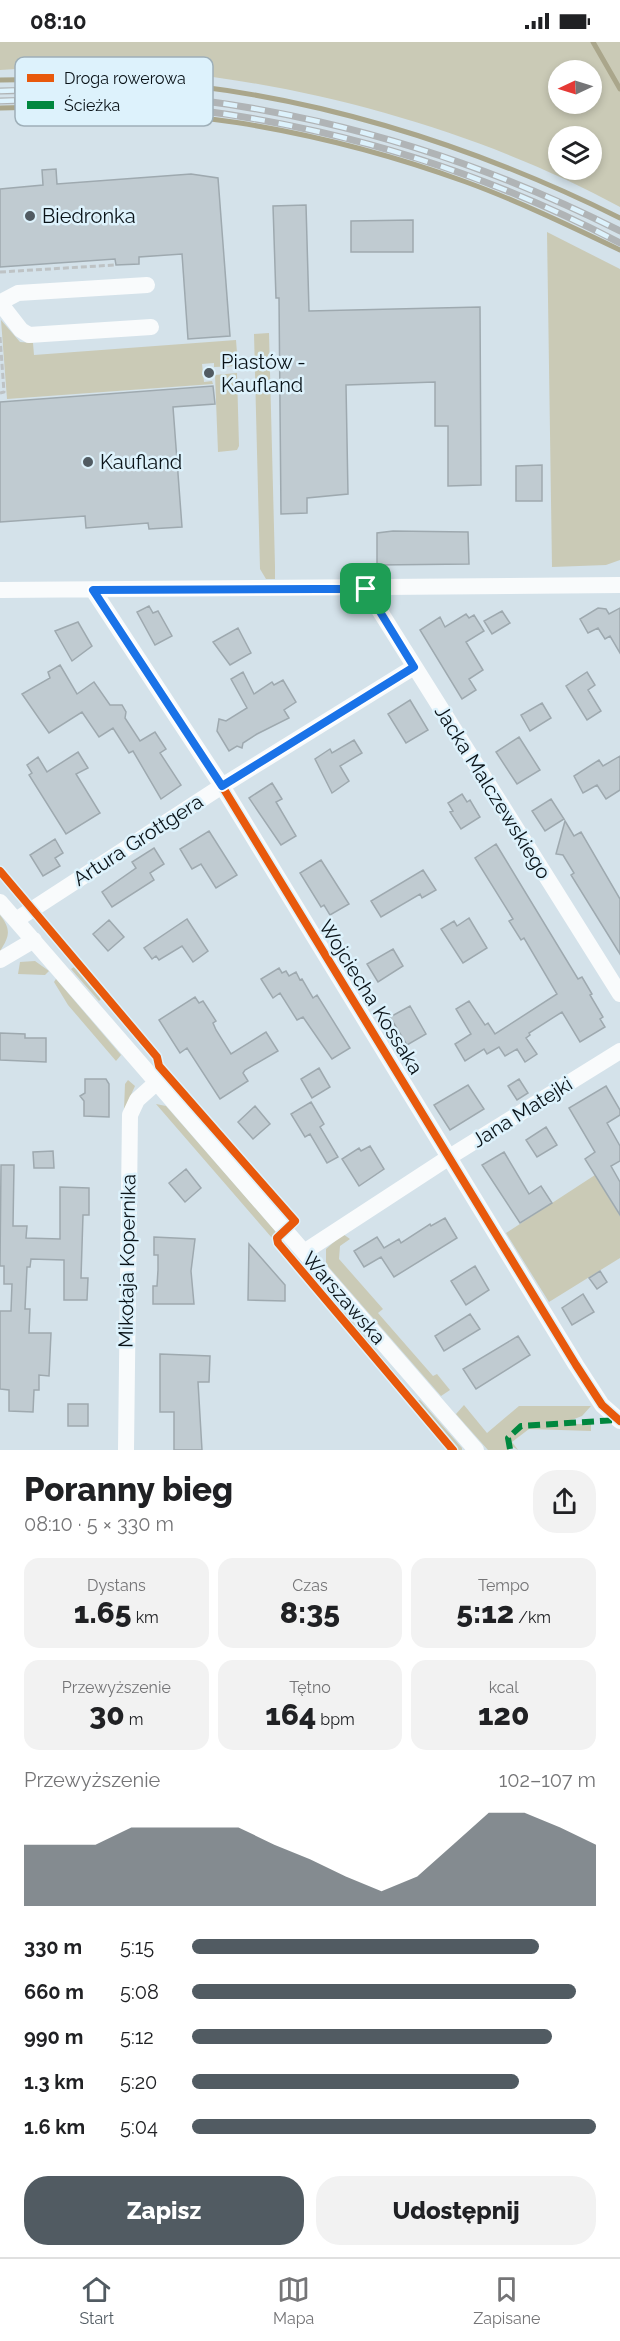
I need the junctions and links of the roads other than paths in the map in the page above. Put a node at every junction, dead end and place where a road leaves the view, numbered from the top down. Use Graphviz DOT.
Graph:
graph roads {
  1 [pos="147,285"];
  2 [pos="1,302"];
  3 [pos="150,327"];
  4 [pos="620,585"];
  5 [pos="366,589"];
  6 [pos="0,590"];
  7 [pos="93,590"];
  8 [pos="414,667"];
  9 [pos="222,786"];
  10 [pos="0,902"];
  11 [pos="16,920"];
  12 [pos="34,940"];
  13 [pos="0,960"];
  14 [pos="620,994"];
  15 [pos="620,1051"];
  16 [pos="157,1082"];
  17 [pos="451,1156"];
  18 [pos="304,1252"];
  19 [pos="619,1420"];
  20 [pos="126,1450"];
  21 [pos="476,1450"];
  1 -- 2 [label="street"];
  2 -- 3 [label="street"];
  4 -- 5 [label="street"];
  5 -- 7 [label="street"];
  5 -- 8 [label="street, Jacka Malczewskiego"];
  6 -- 7 [label="street"];
  7 -- 9 [label="street, Wojciecha Kossaka"];
  8 -- 9 [label="street, Artura Grottgera"];
  8 -- 14 [label="street, Jacka Malczewskiego"];
  9 -- 11 [label="street, Artura Grottgera"];
  9 -- 17 [label="street, Wojciecha Kossaka"];
  10 -- 11 [label="street, Warszawska"];
  11 -- 12 [label="street, Warszawska"];
  12 -- 13 [label="street"];
  12 -- 16 [label="street, Warszawska"];
  15 -- 17 [label="street, Jana Matejki"];
  16 -- 18 [label="street, Warszawska"];
  16 -- 20 [label="street, Mikołaja Kopernika"];
  17 -- 18 [label="street, Jana Matejki"];
  17 -- 19 [label="street, Wojciecha Kossaka"];
  18 -- 21 [label="street, Warszawska"];
}
